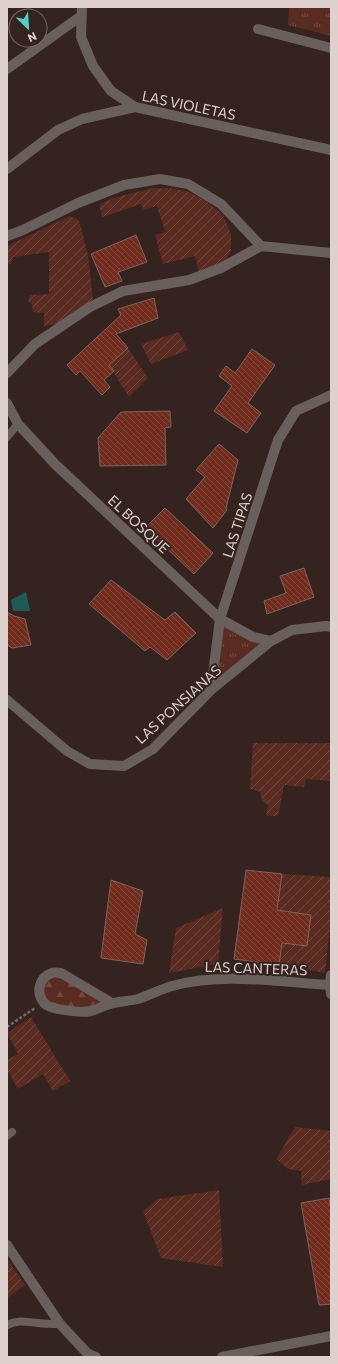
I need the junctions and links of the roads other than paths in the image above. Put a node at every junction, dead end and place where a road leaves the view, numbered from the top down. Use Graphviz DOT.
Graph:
graph roads {
  1 [pos="82,12"];
  2 [pos="258,29"];
  3 [pos="331,48"];
  4 [pos="7,69"];
  5 [pos="134,107"];
  6 [pos="331,150"];
  7 [pos="7,169"];
  8 [pos="7,236"];
  9 [pos="261,246"];
  10 [pos="331,253"];
  11 [pos="7,374"];
  12 [pos="331,395"];
  13 [pos="7,403"];
  14 [pos="18,424"];
  15 [pos="7,436"];
  16 [pos="220,619"];
  17 [pos="331,627"];
  18 [pos="271,641"];
  19 [pos="211,690"];
  20 [pos="7,700"];
  21 [pos="331,975"];
  22 [pos="330,990"];
  23 [pos="112,1003"];
  24 [pos="7,1245"];
  25 [pos="60,1324"];
  26 [pos="7,1325"];
  27 [pos="331,1336"];
  28 [pos="96,1357"];
  29 [pos="222,1357"];
  1 -- 4 [label="street"];
  1 -- 5 [label="street"];
  2 -- 3 [label="street"];
  5 -- 6 [label="street, LAS VIOLETAS"];
  5 -- 7 [label="street, LAS VIOLETAS"];
  8 -- 9 [label="street"];
  9 -- 10 [label="street"];
  9 -- 11 [label="street"];
  12 -- 16 [label="street, LAS TIPAS"];
  13 -- 14 [label="street, EL BOSQUE"];
  14 -- 15 [label="lane"];
  14 -- 16 [label="street, EL BOSQUE"];
  16 -- 18 [label="street, EL BOSQUE"];
  16 -- 19 [label="street, LAS TIPAS"];
  17 -- 18 [label="street, LAS PONSIANAS"];
  18 -- 19 [label="street, LAS PONSIANAS"];
  19 -- 20 [label="street, LAS PONSIANAS"];
  21 -- 22 [label="street"];
  22 -- 23 [label="street, LAS CANTERAS"];
  23 -- 23 [label="street, LAS CANTERAS"];
  24 -- 25 [label="street"];
  25 -- 26 [label="lane"];
  25 -- 28 [label="street"];
  27 -- 29 [label="street"];
}
